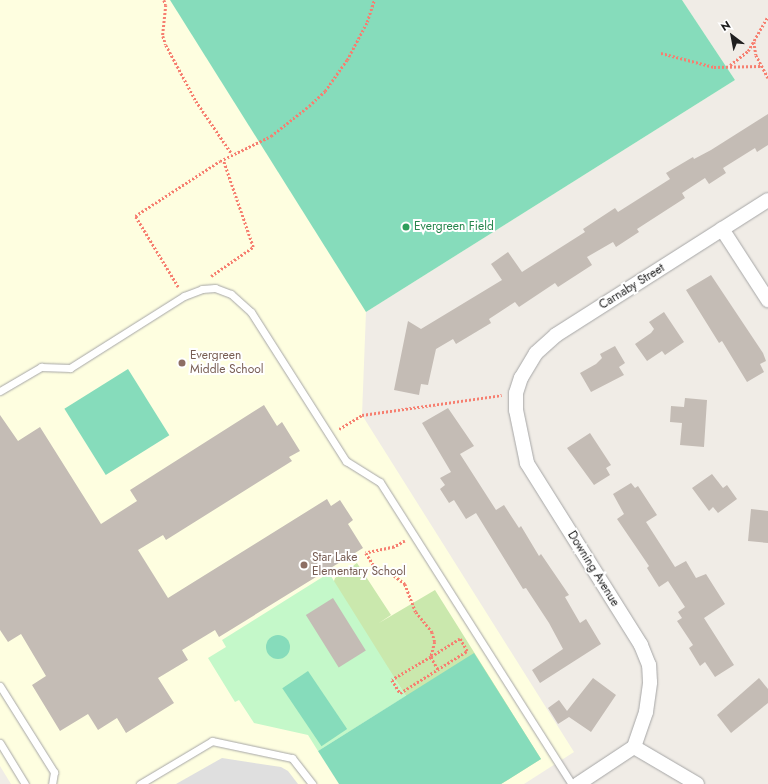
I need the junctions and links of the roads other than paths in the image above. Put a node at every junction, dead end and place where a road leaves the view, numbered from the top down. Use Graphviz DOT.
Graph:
graph roads {
  1 [pos="768,200"];
  2 [pos="722,229"];
  3 [pos="768,300"];
  4 [pos="0,391"];
  5 [pos="516,393"];
  6 [pos="0,686"];
  7 [pos="0,743"];
  8 [pos="634,747"];
  9 [pos="25,784"];
  10 [pos="52,784"];
  11 [pos="140,784"];
  12 [pos="312,784"];
  13 [pos="572,784"];
  14 [pos="578,784"];
  15 [pos="697,784"];
  1 -- 2 [label="street, Carnaby Street"];
  2 -- 3 [label="street"];
  2 -- 5 [label="street, Carnaby Street"];
  4 -- 13 [label="lane"];
  5 -- 8 [label="street, Downing Avenue"];
  6 -- 10 [label="lane"];
  7 -- 9 [label="lane"];
  8 -- 14 [label="street"];
  8 -- 15 [label="street"];
  11 -- 12 [label="lane"];
}
